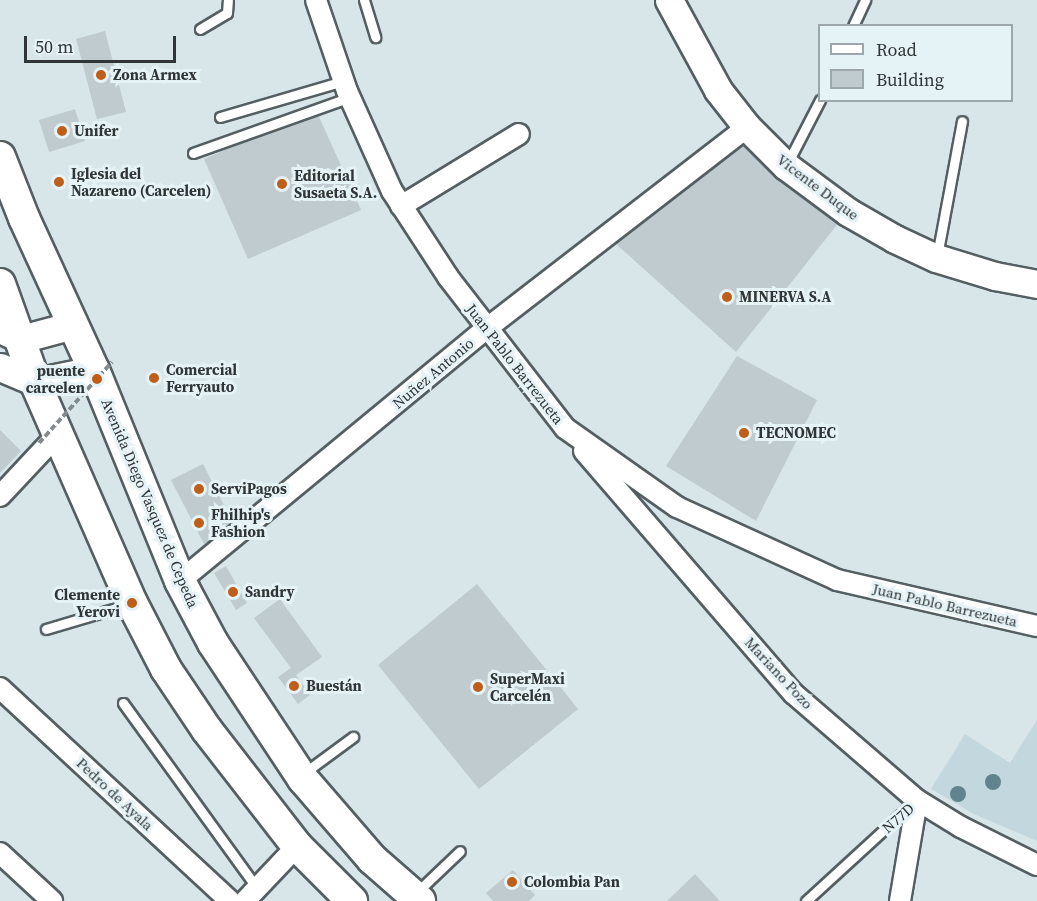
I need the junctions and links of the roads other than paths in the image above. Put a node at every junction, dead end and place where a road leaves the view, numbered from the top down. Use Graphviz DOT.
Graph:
graph roads {
  1 [pos="228,0"];
  2 [pos="316,0"];
  3 [pos="364,0"];
  4 [pos="865,0"];
  5 [pos="674,2"];
  6 [pos="854,24"];
  7 [pos="200,29"];
  8 [pos="375,37"];
  9 [pos="347,89"];
  10 [pos="818,102"];
  11 [pos="220,117"];
  12 [pos="962,121"];
  13 [pos="747,128"];
  14 [pos="519,134"];
  15 [pos="192,153"];
  16 [pos="0,157"];
  17 [pos="786,166"];
  18 [pos="401,206"];
  19 [pos="936,258"];
  20 [pos="1037,284"];
  21 [pos="0,285"];
  22 [pos="73,325"];
  23 [pos="486,329"];
  24 [pos="11,334"];
  25 [pos="103,366"];
  26 [pos="0,367"];
  27 [pos="35,382"];
  28 [pos="565,428"];
  29 [pos="49,438"];
  30 [pos="0,496"];
  31 [pos="180,581"];
  32 [pos="132,603"];
  33 [pos="1037,626"];
  34 [pos="46,629"];
  35 [pos="0,687"];
  36 [pos="123,703"];
  37 [pos="353,737"];
  38 [pos="301,775"];
  39 [pos="917,800"];
  40 [pos="297,846"];
  41 [pos="460,851"];
  42 [pos="0,853"];
  43 [pos="1037,866"];
  44 [pos="251,895"];
  45 [pos="416,898"];
  46 [pos="52,901"];
  47 [pos="230,901"];
  48 [pos="352,901"];
  49 [pos="806,901"];
  50 [pos="900,901"];
  1 -- 7 [label="lane"];
  2 -- 9 [label="street, Juan Pablo Barrezueta"];
  3 -- 8 [label="lane"];
  4 -- 6 [label="lane"];
  5 -- 13 [label="street, Vicente Duque"];
  9 -- 11 [label="lane"];
  9 -- 15 [label="lane"];
  9 -- 18 [label="street, Juan Pablo Barrezueta"];
  10 -- 17 [label="lane"];
  12 -- 19 [label="lane"];
  13 -- 17 [label="street, Vicente Duque"];
  13 -- 23 [label="street, Nuñez Antonio"];
  14 -- 18 [label="street"];
  16 -- 22 [label="main road, Avenida Diego Vasquez de Cepeda"];
  17 -- 19 [label="street, Vicente Duque"];
  18 -- 23 [label="street, Juan Pablo Barrezueta"];
  19 -- 20 [label="street, Vicente Duque"];
  21 -- 24 [label="main road"];
  22 -- 24 [label="street"];
  22 -- 25 [label="main road, Avenida Diego Vasquez de Cepeda"];
  23 -- 28 [label="street, Juan Pablo Barrezueta"];
  23 -- 31 [label="street, Nuñez Antonio"];
  24 -- 27 [label="main road"];
  25 -- 27 [label="street"];
  25 -- 31 [label="main road, Avenida Diego Vasquez de Cepeda"];
  26 -- 27 [label="street"];
  27 -- 29 [label="main road"];
  28 -- 33 [label="street, Juan Pablo Barrezueta"];
  28 -- 39 [label="street, Mariano Pozo"];
  29 -- 30 [label="street"];
  29 -- 32 [label="main road"];
  31 -- 38 [label="main road, Avenida Diego Vasquez de Cepeda"];
  32 -- 34 [label="lane"];
  32 -- 40 [label="main road"];
  35 -- 47 [label="street, Pedro de Ayala"];
  36 -- 44 [label="lane"];
  37 -- 38 [label="lane"];
  38 -- 45 [label="main road, Avenida Diego Vasquez de Cepeda"];
  39 -- 43 [label="street, Mariano Pozo"];
  39 -- 49 [label="lane, N77D"];
  39 -- 50 [label="street, N77D"];
  40 -- 44 [label="street"];
  40 -- 48 [label="main road"];
  41 -- 45 [label="lane"];
  42 -- 46 [label="street"];
}
